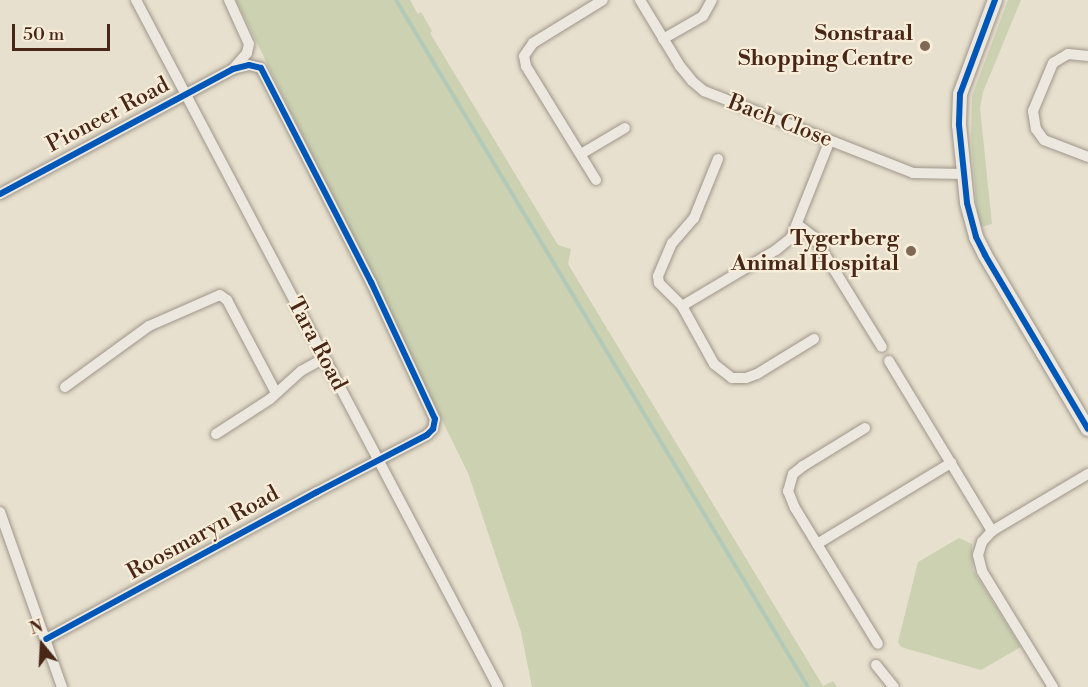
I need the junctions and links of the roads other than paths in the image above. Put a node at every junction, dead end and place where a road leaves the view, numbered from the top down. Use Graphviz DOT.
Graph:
graph roads {
  1 [pos="136,0"];
  2 [pos="229,0"];
  3 [pos="603,0"];
  4 [pos="640,0"];
  5 [pos="712,0"];
  6 [pos="994,0"];
  7 [pos="663,39"];
  8 [pos="1088,56"];
  9 [pos="233,69"];
  10 [pos="185,94"];
  11 [pos="625,128"];
  12 [pos="830,140"];
  13 [pos="580,154"];
  14 [pos="1088,157"];
  15 [pos="718,159"];
  16 [pos="963,174"];
  17 [pos="596,180"];
  18 [pos="0,194"];
  19 [pos="798,225"];
  20 [pos="682,306"];
  21 [pos="814,339"];
  22 [pos="882,347"];
  23 [pos="324,358"];
  24 [pos="889,361"];
  25 [pos="65,387"];
  26 [pos="276,393"];
  27 [pos="865,428"];
  28 [pos="1088,429"];
  29 [pos="216,434"];
  30 [pos="377,460"];
  31 [pos="951,463"];
  32 [pos="1088,474"];
  33 [pos="0,512"];
  34 [pos="992,531"];
  35 [pos="816,544"];
  36 [pos="46,639"];
  37 [pos="878,644"];
  38 [pos="876,664"];
  39 [pos="62,687"];
  40 [pos="498,687"];
  41 [pos="894,687"];
  42 [pos="1053,687"];
  1 -- 10 [label="street, Tara Road"];
  2 -- 9 [label="street"];
  3 -- 13 [label="street"];
  4 -- 7 [label="street, Bach Close"];
  5 -- 7 [label="street"];
  6 -- 16 [label="street"];
  7 -- 12 [label="street, Bach Close"];
  8 -- 14 [label="street"];
  9 -- 10 [label="street, Pioneer Road"];
  9 -- 30 [label="street, Roosmaryn Road"];
  10 -- 18 [label="street, Pioneer Road"];
  10 -- 23 [label="street, Tara Road"];
  11 -- 13 [label="street"];
  12 -- 16 [label="street, Bach Close"];
  12 -- 19 [label="street"];
  13 -- 17 [label="street"];
  15 -- 20 [label="street"];
  16 -- 28 [label="street"];
  19 -- 20 [label="street"];
  19 -- 22 [label="street"];
  20 -- 21 [label="street"];
  23 -- 26 [label="street"];
  23 -- 30 [label="street, Tara Road"];
  24 -- 31 [label="street"];
  25 -- 26 [label="street"];
  26 -- 29 [label="street"];
  27 -- 35 [label="street"];
  30 -- 36 [label="street, Roosmaryn Road"];
  30 -- 40 [label="street, Tara Road"];
  31 -- 34 [label="street"];
  31 -- 35 [label="street"];
  32 -- 34 [label="street"];
  33 -- 36 [label="street"];
  34 -- 42 [label="street"];
  35 -- 37 [label="street"];
  36 -- 39 [label="street"];
  38 -- 41 [label="street"];
}
